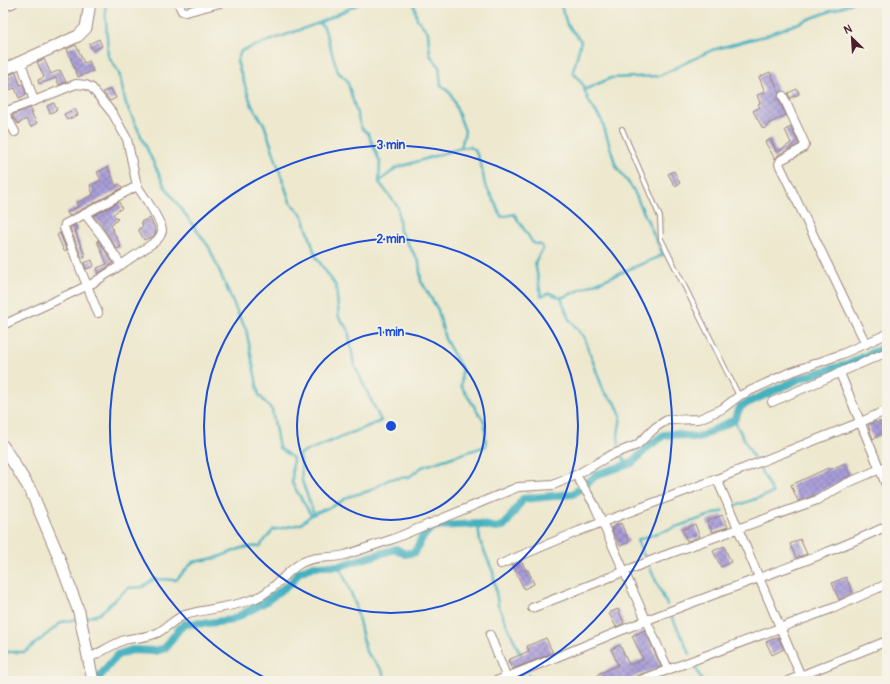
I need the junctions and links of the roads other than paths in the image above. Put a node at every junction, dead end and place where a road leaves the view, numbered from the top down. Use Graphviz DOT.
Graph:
graph roads {
  1 [pos="14,3"];
  2 [pos="90,3"];
  3 [pos="178,3"];
  4 [pos="220,3"];
  5 [pos="3,7"];
  6 [pos="21,62"];
  7 [pos="3,70"];
  8 [pos="784,96"];
  9 [pos="34,100"];
  10 [pos="4,111"];
  11 [pos="622,129"];
  12 [pos="15,132"];
  13 [pos="137,186"];
  14 [pos="85,214"];
  15 [pos="121,265"];
  16 [pos="87,286"];
  17 [pos="98,313"];
  18 [pos="3,325"];
  19 [pos="887,334"];
  20 [pos="866,344"];
  21 [pos="887,352"];
  22 [pos="840,373"];
  23 [pos="739,396"];
  24 [pos="772,402"];
  25 [pos="887,410"];
  26 [pos="860,422"];
  27 [pos="3,446"];
  28 [pos="883,467"];
  29 [pos="576,475"];
  30 [pos="716,480"];
  31 [pos="887,486"];
  32 [pos="602,523"];
  33 [pos="887,526"];
  34 [pos="737,528"];
  35 [pos="501,564"];
  36 [pos="624,571"];
  37 [pos="758,578"];
  38 [pos="887,584"];
  39 [pos="532,608"];
  40 [pos="646,620"];
  41 [pos="780,628"];
  42 [pos="490,635"];
  43 [pos="887,641"];
  44 [pos="90,663"];
  45 [pos="668,669"];
  46 [pos="507,679"];
  47 [pos="802,679"];
  48 [pos="93,681"];
  49 [pos="496,681"];
  50 [pos="638,681"];
  51 [pos="788,681"];
  1 -- 5 [label="street"];
  2 -- 6 [label="main road"];
  3 -- 4 [label="street"];
  6 -- 7 [label="main road"];
  6 -- 9 [label="street"];
  8 -- 20 [label="street"];
  9 -- 10 [label="street"];
  9 -- 13 [label="street"];
  10 -- 12 [label="street"];
  11 -- 23 [label="lane"];
  13 -- 14 [label="street"];
  13 -- 15 [label="street"];
  14 -- 15 [label="street"];
  14 -- 16 [label="street"];
  15 -- 16 [label="street"];
  16 -- 17 [label="street"];
  16 -- 18 [label="street"];
  19 -- 20 [label="street"];
  20 -- 23 [label="street"];
  21 -- 22 [label="street"];
  22 -- 24 [label="street"];
  22 -- 26 [label="street"];
  23 -- 29 [label="street"];
  25 -- 26 [label="street"];
  26 -- 28 [label="street"];
  26 -- 30 [label="street"];
  27 -- 44 [label="main road"];
  28 -- 31 [label="street"];
  28 -- 34 [label="street"];
  29 -- 32 [label="street"];
  29 -- 44 [label="street"];
  30 -- 32 [label="street"];
  30 -- 34 [label="street"];
  32 -- 35 [label="street"];
  32 -- 36 [label="street"];
  33 -- 37 [label="street"];
  34 -- 36 [label="street"];
  34 -- 37 [label="street"];
  36 -- 39 [label="street"];
  36 -- 40 [label="street"];
  37 -- 40 [label="street"];
  37 -- 41 [label="street"];
  38 -- 41 [label="street"];
  40 -- 45 [label="street"];
  40 -- 46 [label="street"];
  41 -- 45 [label="street"];
  41 -- 47 [label="street"];
  42 -- 46 [label="street"];
  43 -- 47 [label="street"];
  44 -- 48 [label="main road"];
  45 -- 50 [label="street"];
  46 -- 49 [label="street"];
  47 -- 51 [label="street"];
}
